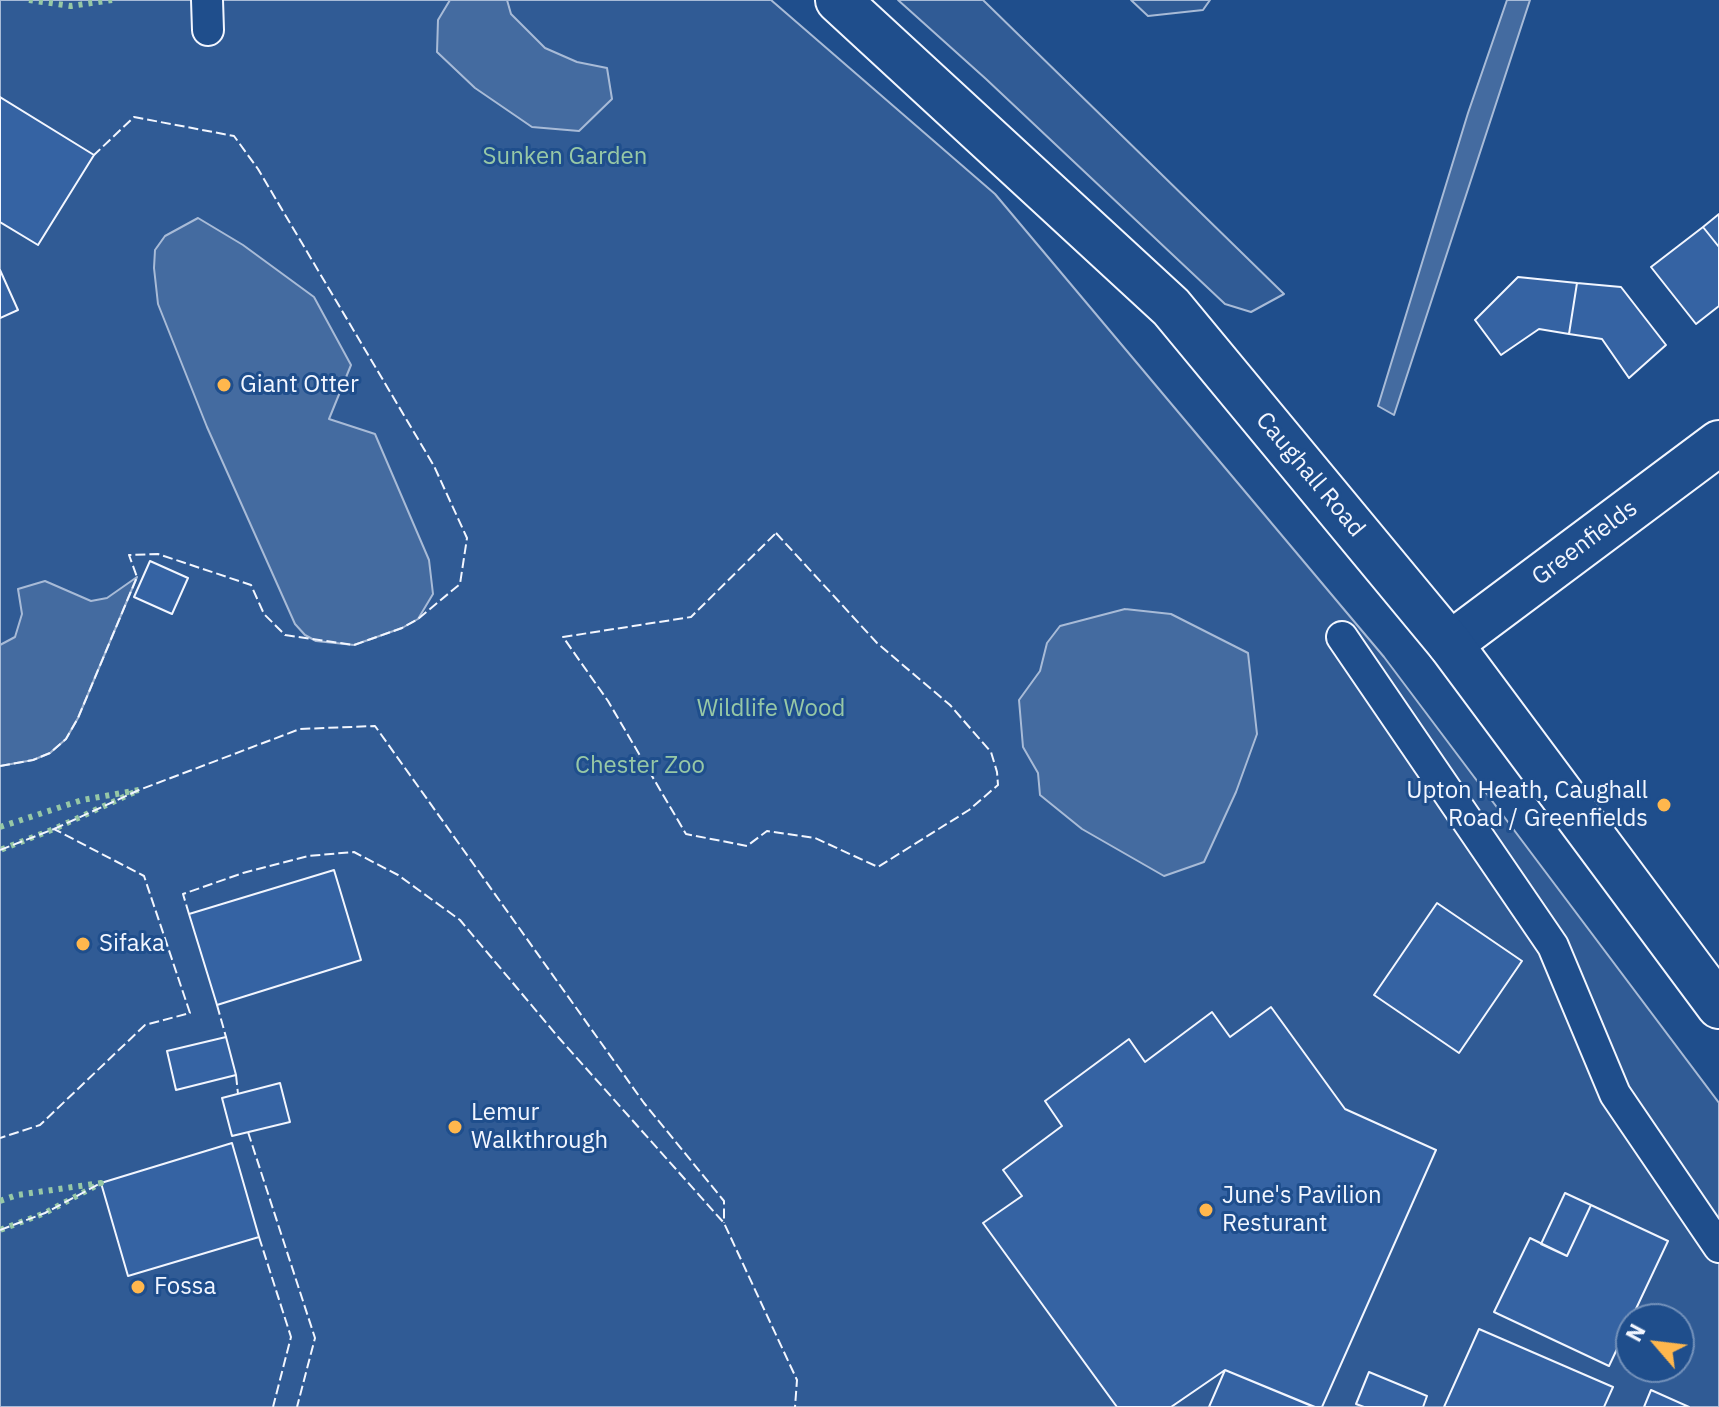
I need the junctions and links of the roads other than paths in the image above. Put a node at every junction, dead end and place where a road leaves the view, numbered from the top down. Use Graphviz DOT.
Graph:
graph roads {
  1 [pos="207,0"];
  2 [pos="838,0"];
  3 [pos="208,30"];
  4 [pos="1719,443"];
  5 [pos="1342,637"];
  6 [pos="1450,644"];
  7 [pos="1719,1006"];
  8 [pos="1719,1247"];
  1 -- 3 [label="lane"];
  2 -- 6 [label="street, Caughall Road"];
  4 -- 6 [label="street, Greenfields"];
  5 -- 8 [label="lane"];
  6 -- 7 [label="street, Caughall Road"];
}
